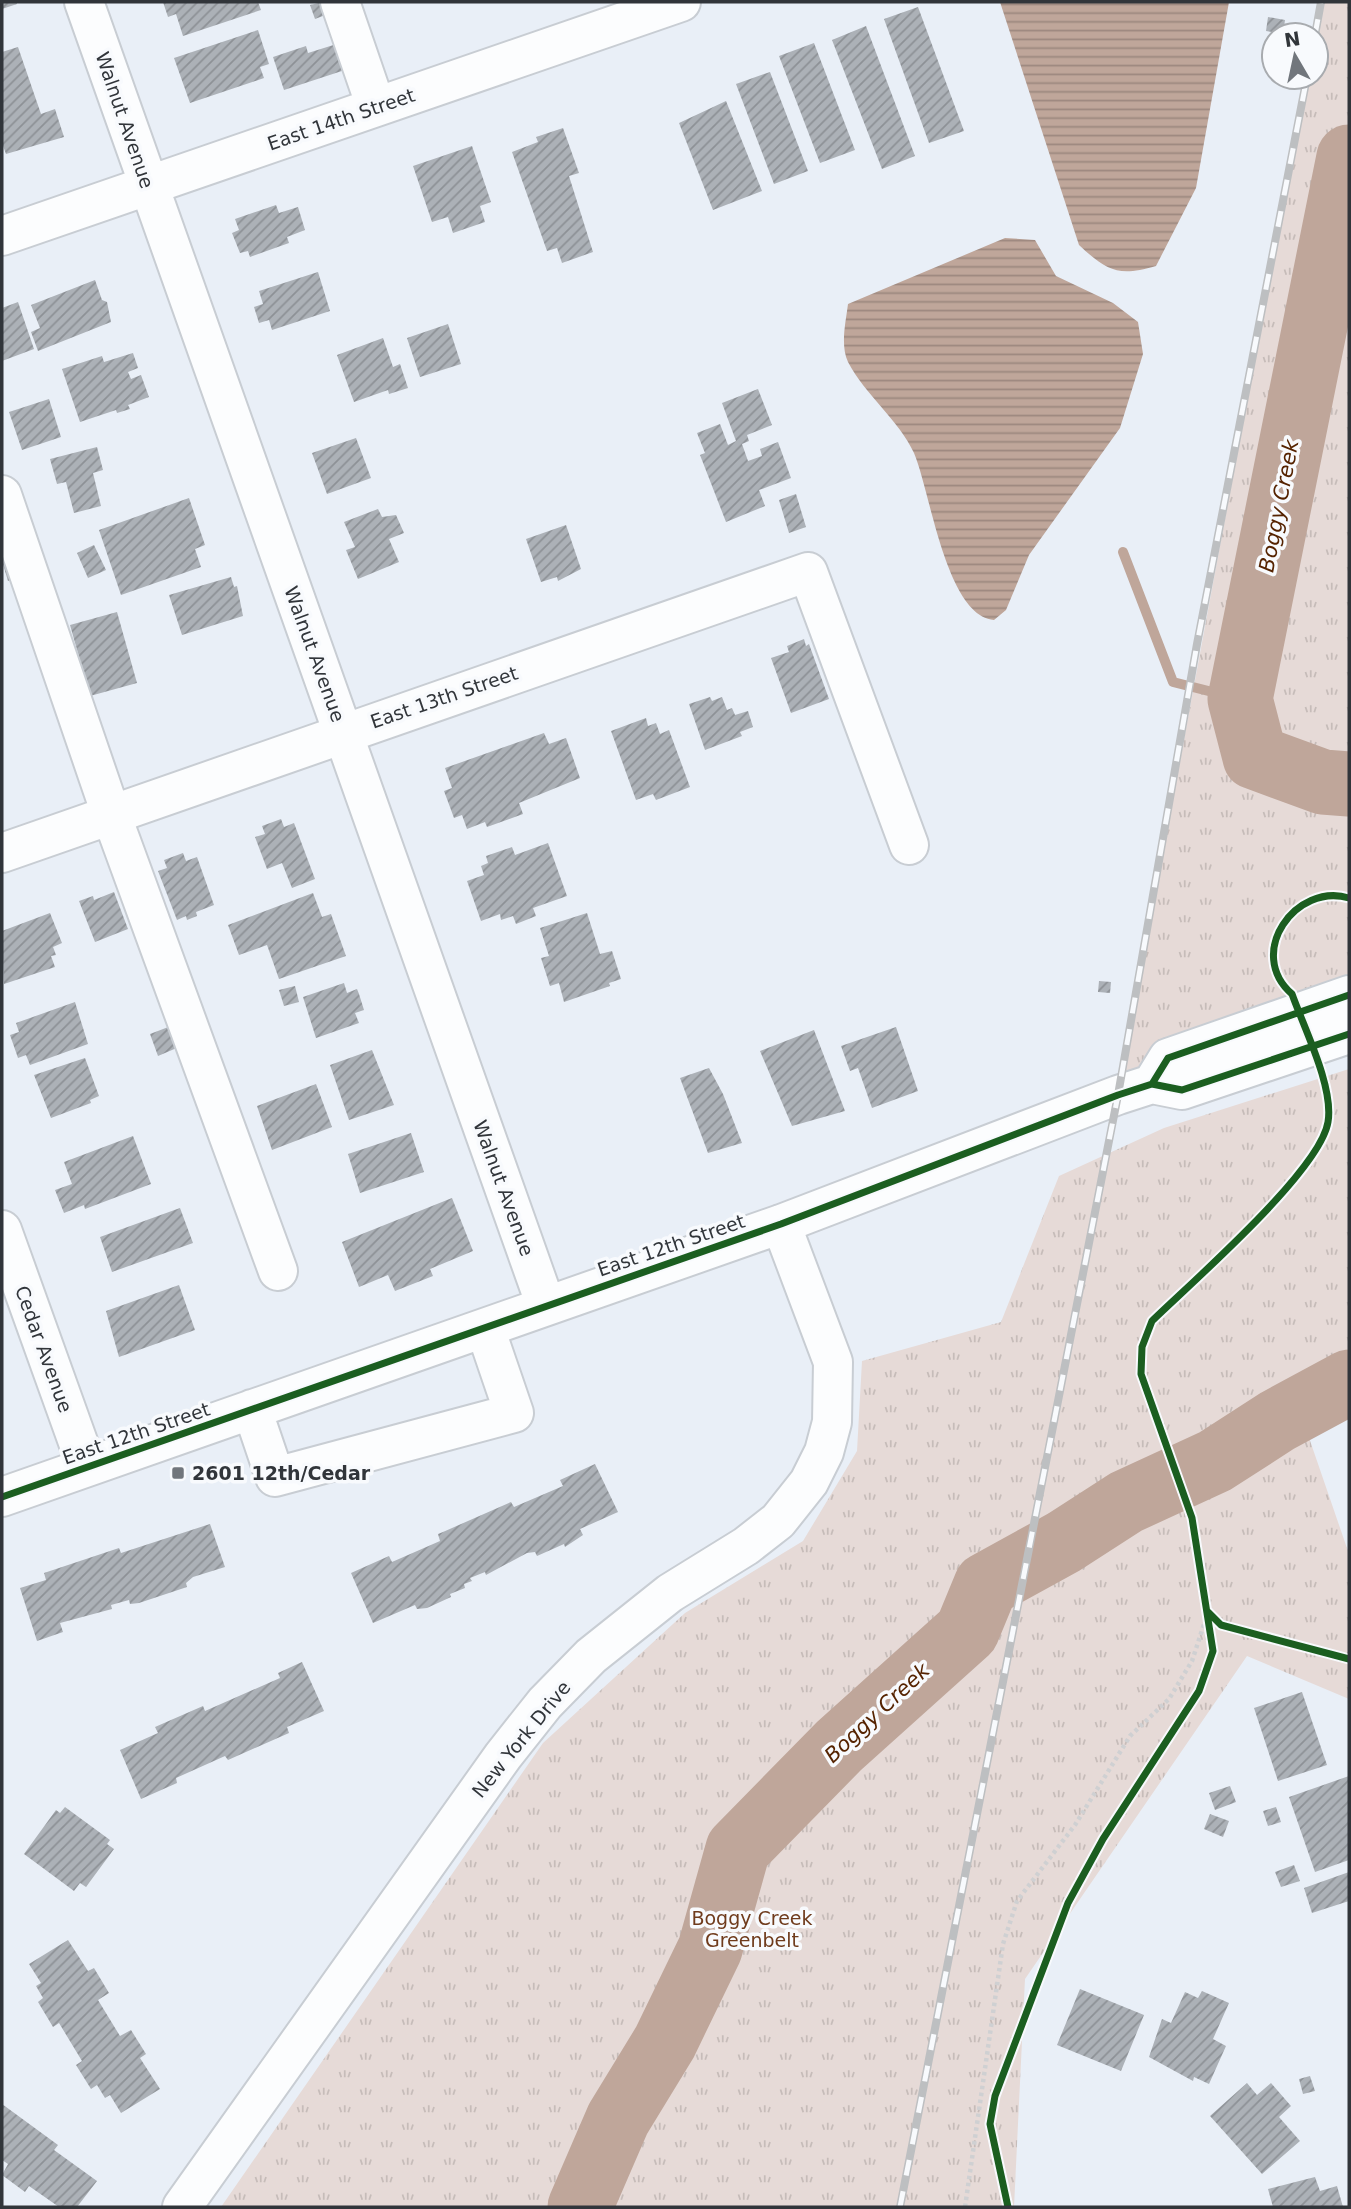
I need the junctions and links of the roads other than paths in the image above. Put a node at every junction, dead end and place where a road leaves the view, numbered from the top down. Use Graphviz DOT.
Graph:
graph roads {
  1 [pos="84,2"];
  2 [pos="340,2"];
  3 [pos="681,2"];
  4 [pos="604,14"];
  5 [pos="376,107"];
  6 [pos="148,185"];
  7 [pos="2,236"];
  8 [pos="2,495"];
  9 [pos="343,732"];
  10 [pos="111,814"];
  11 [pos="909,845"];
  12 [pos="2,852"];
  13 [pos="1349,995"];
  14 [pos="1349,1034"];
  15 [pos="1152,1084"];
  16 [pos="782,1224"];
  17 [pos="2,1230"];
  18 [pos="278,1272"];
  19 [pos="546,1306"];
  20 [pos="485,1328"];
  21 [pos="253,1409"];
  22 [pos="87,1467"];
  23 [pos="2,1497"];
  24 [pos="182,2207"];
  1 -- 6 [label="street, Walnut Avenue"];
  2 -- 5 [label="street"];
  3 -- 4 [label="street, East 14th Street"];
  4 -- 5 [label="street, East 14th Street"];
  5 -- 6 [label="street, East 14th Street"];
  6 -- 7 [label="street, East 14th Street"];
  6 -- 9 [label="street, Walnut Avenue"];
  8 -- 10 [label="street"];
  9 -- 10 [label="street, East 13th Street"];
  9 -- 11 [label="street, East 13th Street"];
  9 -- 19 [label="street, Walnut Avenue"];
  10 -- 12 [label="street, East 13th Street"];
  10 -- 18 [label="street"];
  13 -- 15 [label="street"];
  14 -- 15 [label="street, East 12th Street"];
  15 -- 16 [label="street, East 12th Street"];
  16 -- 19 [label="street, East 12th Street"];
  16 -- 24 [label="street, New York Drive"];
  17 -- 22 [label="street, Cedar Avenue"];
  19 -- 20 [label="street, East 12th Street"];
  20 -- 21 [label="street, East 12th Street"];
  20 -- 21 [label="street"];
  21 -- 22 [label="street, East 12th Street"];
  22 -- 23 [label="street, East 12th Street"];
}
